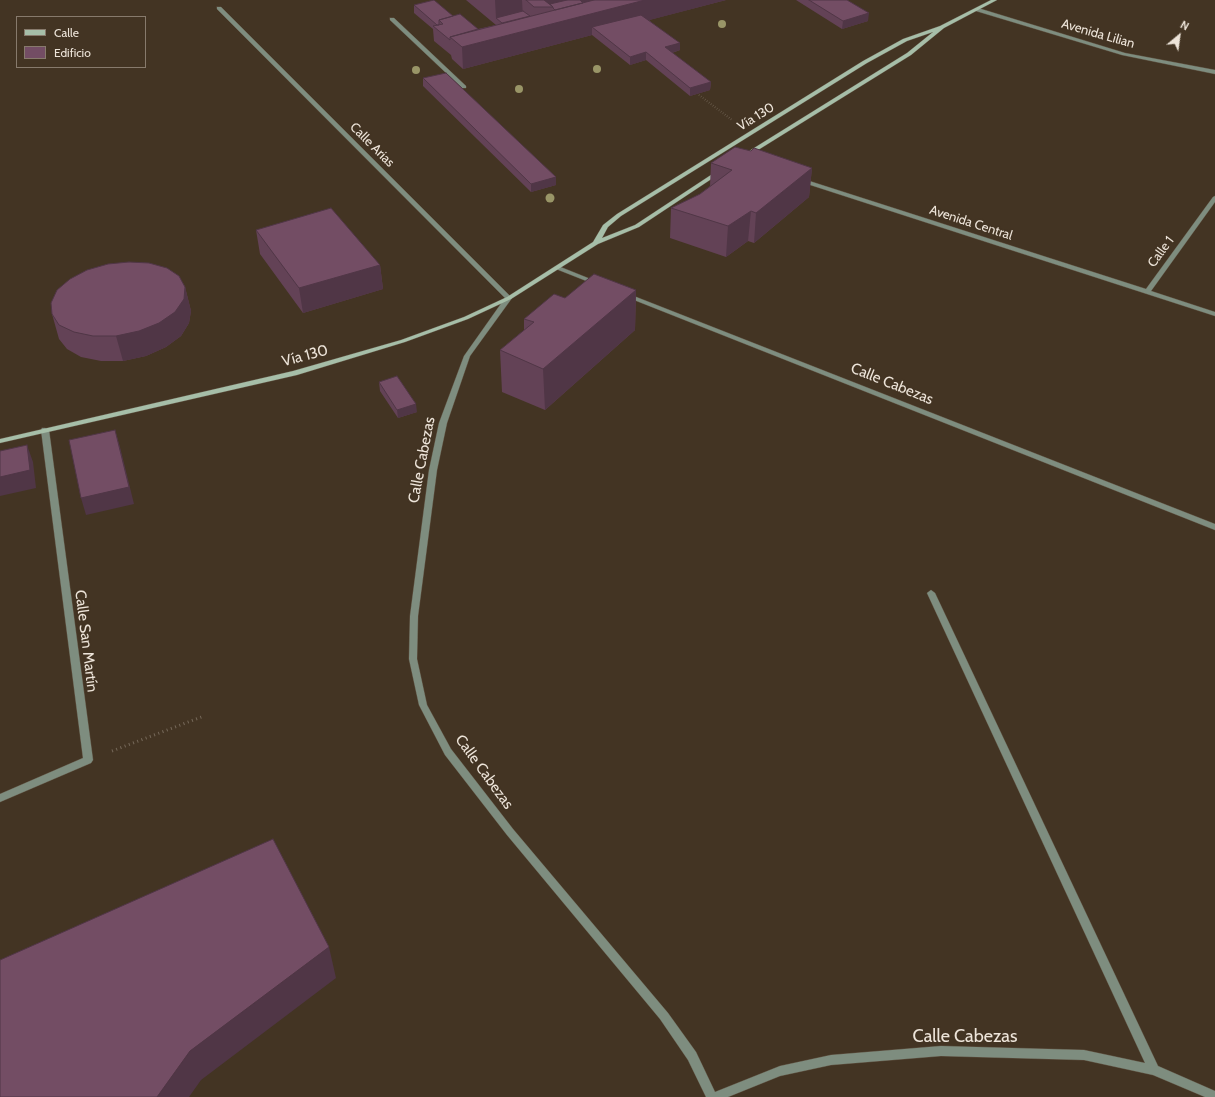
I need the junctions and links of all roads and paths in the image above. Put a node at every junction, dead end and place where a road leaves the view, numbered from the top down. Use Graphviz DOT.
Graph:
graph roads {
  1 [pos="995,0"];
  2 [pos="219,8"];
  3 [pos="978,10"];
  4 [pos="392,19"];
  5 [pos="942,27"];
  6 [pos="1215,72"];
  7 [pos="464,87"];
  8 [pos="699,95"];
  9 [pos="731,119"];
  10 [pos="744,156"];
  11 [pos="726,168"];
  12 [pos="792,178"];
  13 [pos="1215,198"];
  14 [pos="596,244"];
  15 [pos="558,268"];
  16 [pos="602,285"];
  17 [pos="616,291"];
  18 [pos="1147,292"];
  19 [pos="509,298"];
  20 [pos="1215,314"];
  21 [pos="45,430"];
  22 [pos="0,441"];
  23 [pos="1215,527"];
  24 [pos="931,593"];
  25 [pos="204,716"];
  26 [pos="88,760"];
  27 [pos="0,798"];
  28 [pos="1154,1070"];
  29 [pos="1215,1096"];
  30 [pos="712,1097"];
  31 [pos="715,1097"];
  1 -- 3 [label="main road, Vía 130"];
  2 -- 19 [label="street, Calle Arias"];
  3 -- 5 [label="main road, Vía 130"];
  3 -- 6 [label="street, Avenida Lilian"];
  4 -- 7 [label="street"];
  5 -- 10 [label="main road, Vía 130"];
  5 -- 14 [label="main road, Vía 130"];
  8 -- 9 [label="path"];
  11 -- 14 [label="main road, Vía 130"];
  12 -- 18 [label="street, Avenida Central"];
  13 -- 18 [label="street, Calle 1"];
  14 -- 15 [label="main road, Vía 130"];
  15 -- 16 [label="street"];
  15 -- 19 [label="main road, Vía 130"];
  17 -- 23 [label="street, Calle Cabezas"];
  18 -- 20 [label="street, Avenida Central"];
  19 -- 21 [label="main road, Vía 130"];
  19 -- 30 [label="street, Calle Cabezas"];
  21 -- 22 [label="main road, Vía 130"];
  21 -- 26 [label="street, Calle San Martín"];
  24 -- 28 [label="street"];
  25 -- 26 [label="path"];
  26 -- 27 [label="street"];
  28 -- 29 [label="street, Calle Cabezas"];
  28 -- 31 [label="street, Calle Cabezas"];
}
